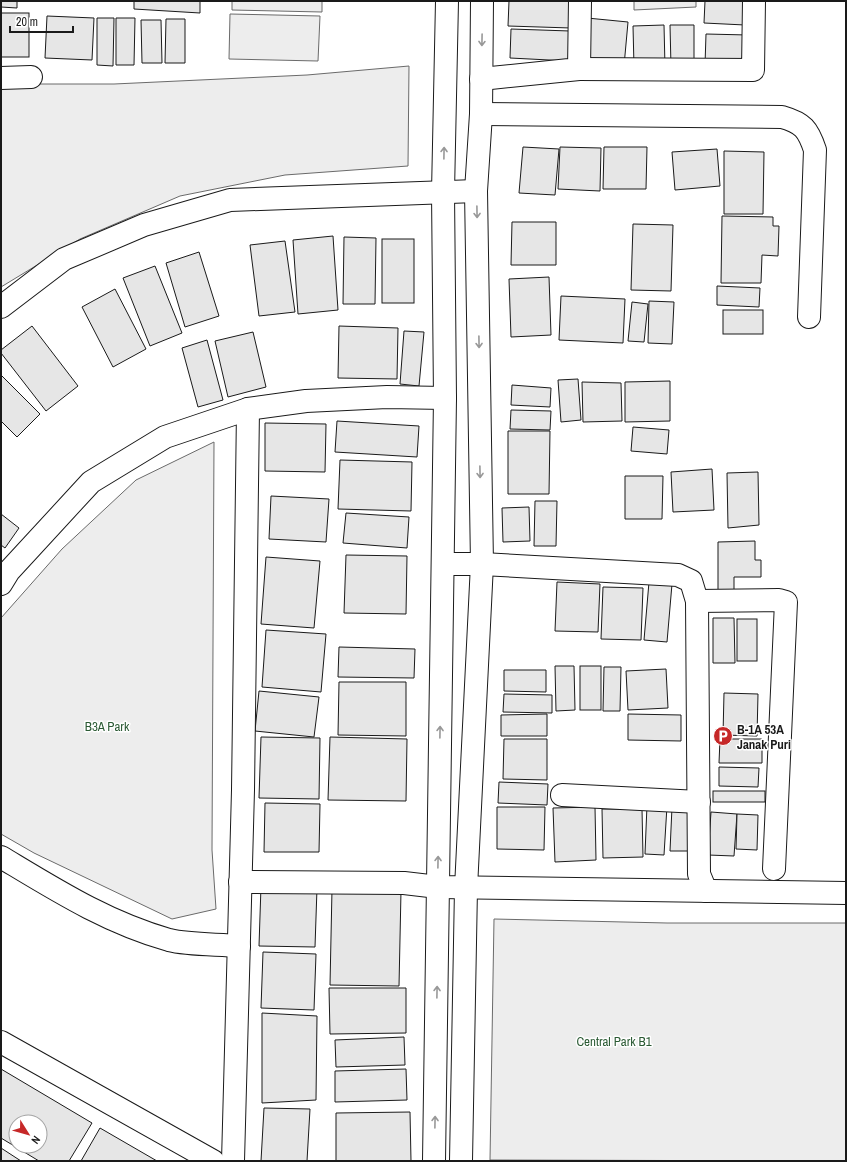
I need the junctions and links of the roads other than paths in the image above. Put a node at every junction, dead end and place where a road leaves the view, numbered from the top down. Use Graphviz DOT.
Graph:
graph roads {
  1 [pos="447,1"];
  2 [pos="482,1"];
  3 [pos="580,1"];
  4 [pos="754,1"];
  5 [pos="579,69"];
  6 [pos="31,77"];
  7 [pos="1,78"];
  8 [pos="481,79"];
  9 [pos="481,114"];
  10 [pos="476,191"];
  11 [pos="443,192"];
  12 [pos="1,307"];
  13 [pos="809,317"];
  14 [pos="445,398"];
  15 [pos="248,409"];
  16 [pos="443,564"];
  17 [pos="482,564"];
  18 [pos="1,584"];
  19 [pos="697,600"];
  20 [pos="562,795"];
  21 [pos="699,802"];
  22 [pos="1,856"];
  23 [pos="774,869"];
  24 [pos="240,882"];
  25 [pos="702,882"];
  26 [pos="438,887"];
  27 [pos="466,888"];
  28 [pos="846,893"];
  29 [pos="239,946"];
  30 [pos="1,1042"];
  31 [pos="213,1161"];
  32 [pos="233,1161"];
  33 [pos="434,1161"];
  34 [pos="461,1161"];
  11 -- 1 [label="street, one-way"];
  2 -- 8 [label="street, one-way"];
  3 -- 5 [label="street"];
  4 -- 5 [label="street"];
  5 -- 8 [label="street"];
  6 -- 7 [label="street"];
  8 -- 9 [label="street"];
  9 -- 10 [label="street"];
  9 -- 13 [label="street"];
  10 -- 11 [label="street"];
  10 -- 17 [label="street, one-way"];
  11 -- 12 [label="street"];
  11 -- 14 [label="street"];
  14 -- 15 [label="street"];
  14 -- 16 [label="street"];
  15 -- 18 [label="street"];
  15 -- 24 [label="street"];
  16 -- 17 [label="street"];
  26 -- 16 [label="street, one-way"];
  17 -- 19 [label="street"];
  17 -- 27 [label="street"];
  19 -- 21 [label="street"];
  19 -- 23 [label="street"];
  20 -- 21 [label="street"];
  21 -- 25 [label="street"];
  22 -- 29 [label="street"];
  24 -- 26 [label="street"];
  24 -- 29 [label="street"];
  25 -- 27 [label="street"];
  25 -- 28 [label="street"];
  26 -- 27 [label="street"];
  33 -- 26 [label="street, one-way"];
  27 -- 34 [label="street"];
  29 -- 32 [label="street"];
  30 -- 31 [label="street"];
}
